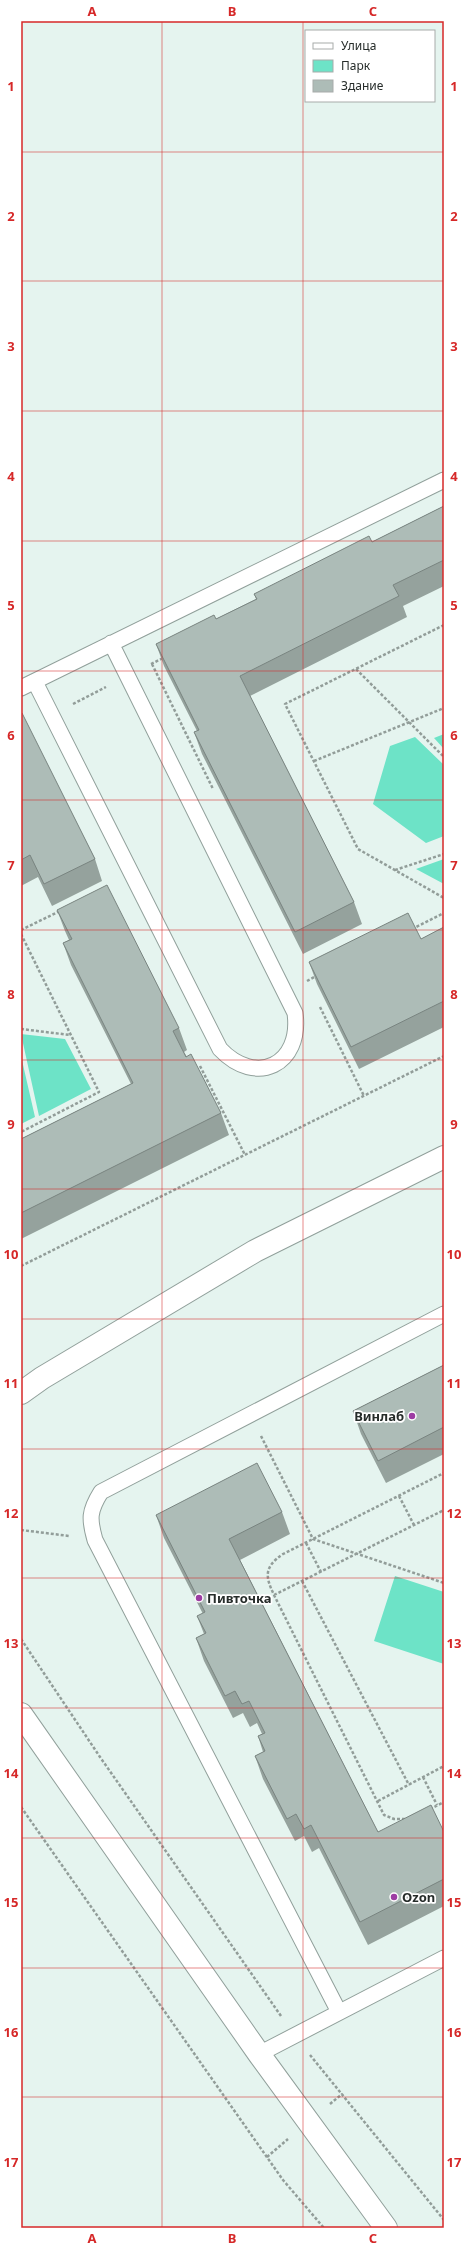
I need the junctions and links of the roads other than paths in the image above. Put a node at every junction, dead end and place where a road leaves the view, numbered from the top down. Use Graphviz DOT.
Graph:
graph roads {
  1 [pos="444,480"];
  2 [pos="111,643"];
  3 [pos="35,682"];
  4 [pos="21,688"];
  5 [pos="444,1157"];
  6 [pos="444,1314"];
  7 [pos="21,1393"];
  8 [pos="21,1714"];
  9 [pos="444,1958"];
  10 [pos="339,2012"];
  11 [pos="259,2054"];
  12 [pos="386,2228"];
  1 -- 2 [label="lane"];
  2 -- 3 [label="lane"];
  2 -- 3 [label="lane"];
  3 -- 4 [label="lane"];
  5 -- 7 [label="street"];
  6 -- 10 [label="lane"];
  8 -- 11 [label="street"];
  9 -- 10 [label="lane"];
  10 -- 11 [label="lane"];
  11 -- 12 [label="street"];
}
